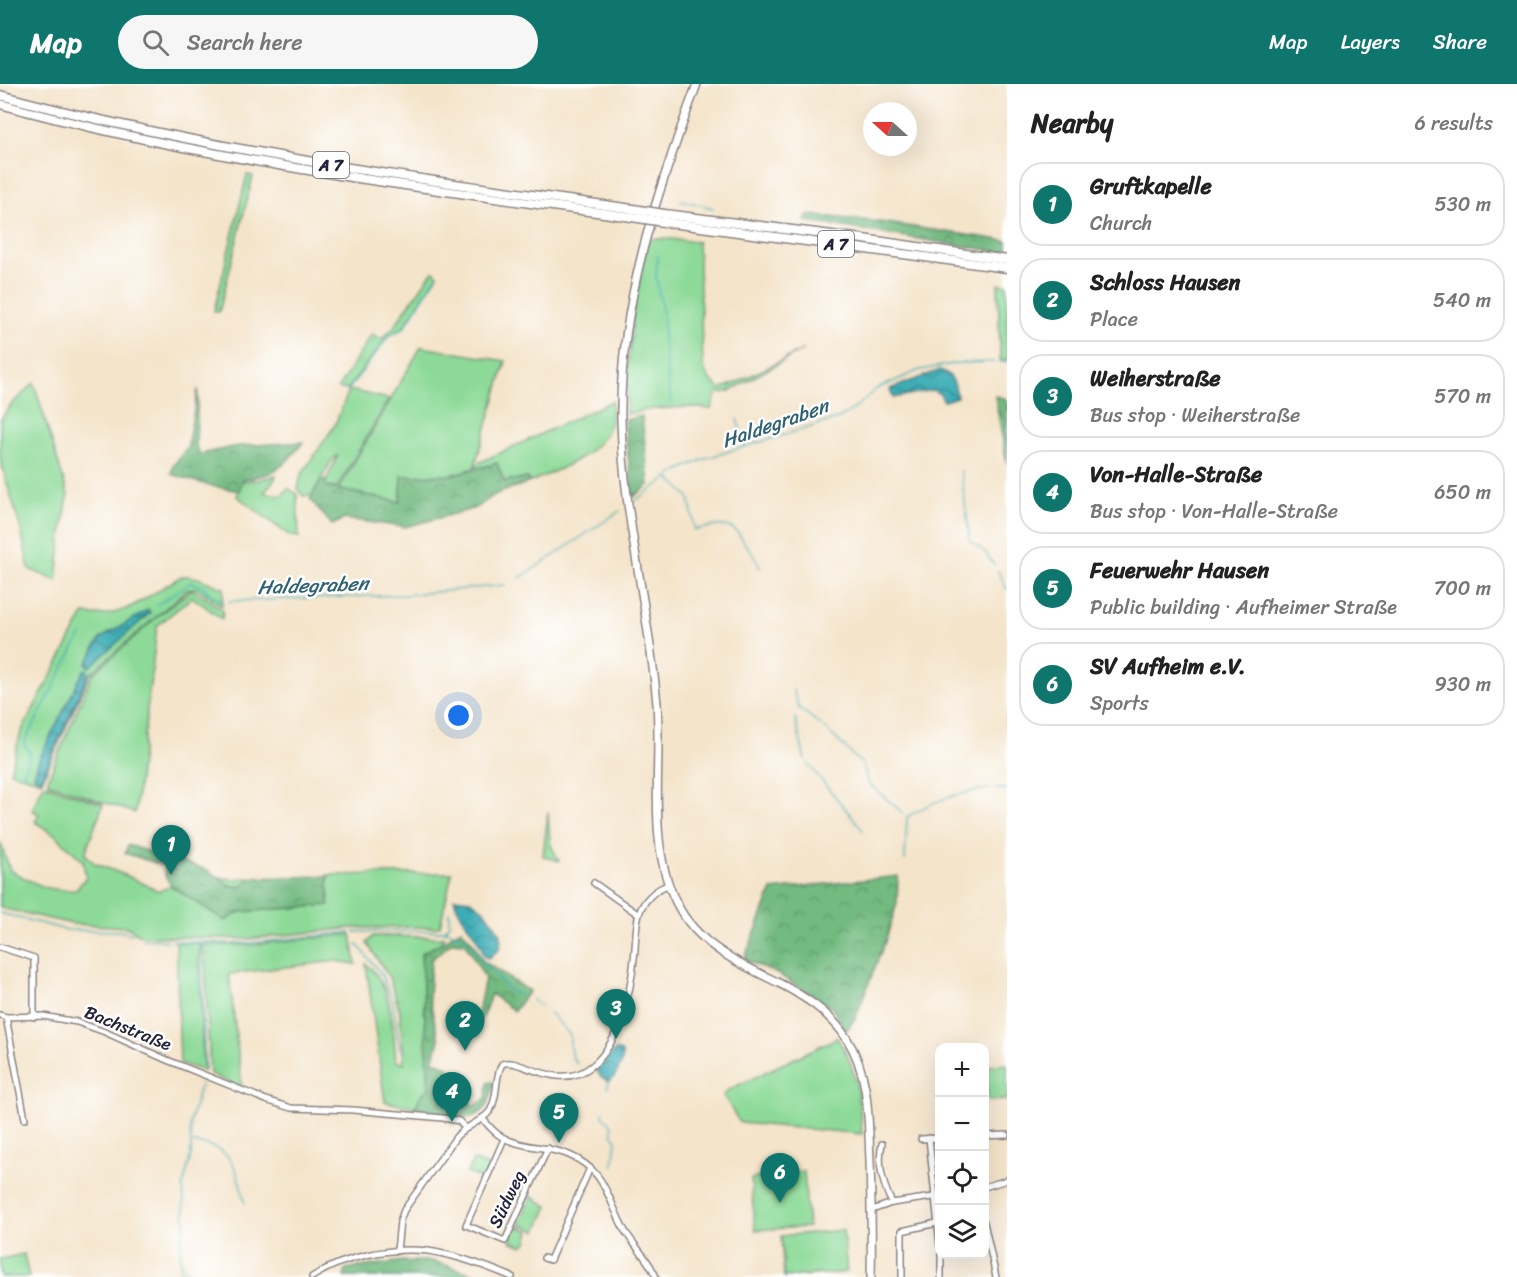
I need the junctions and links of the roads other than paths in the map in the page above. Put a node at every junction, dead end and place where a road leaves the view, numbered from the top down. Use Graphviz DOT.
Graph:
graph roads {
  1 [pos="697,84"];
  2 [pos="0,96"];
  3 [pos="0,104"];
  4 [pos="632,213"];
  5 [pos="664,218"];
  6 [pos="1007,260"];
  7 [pos="1007,268"];
  8 [pos="594,883"];
  9 [pos="668,885"];
  10 [pos="639,915"];
  11 [pos="0,947"];
  12 [pos="3,1016"];
  13 [pos="34,1017"];
  14 [pos="482,1118"];
  15 [pos="25,1119"];
  16 [pos="465,1128"];
  17 [pos="989,1136"];
  18 [pos="1007,1136"];
  19 [pos="929,1138"];
  20 [pos="935,1138"];
  21 [pos="504,1139"];
  22 [pos="921,1139"];
  23 [pos="882,1144"];
  24 [pos="548,1148"];
  25 [pos="590,1168"];
  26 [pos="1007,1180"];
  27 [pos="989,1185"];
  28 [pos="935,1188"];
  29 [pos="935,1196"];
  30 [pos="892,1203"];
  31 [pos="872,1210"];
  32 [pos="935,1223"];
  33 [pos="989,1245"];
  34 [pos="397,1251"];
  35 [pos="544,1258"];
  36 [pos="940,1259"];
  37 [pos="312,1277"];
  38 [pos="512,1277"];
  39 [pos="656,1277"];
  40 [pos="871,1277"];
  41 [pos="902,1277"];
  42 [pos="941,1277"];
  43 [pos="996,1277"];
  1 -- 9 [label="main road"];
  2 -- 4 [label="highway, A 7"];
  3 -- 4 [label="highway, A 7"];
  4 -- 5 [label="highway, A 7, bridge"];
  5 -- 6 [label="highway, A 7"];
  5 -- 7 [label="highway, A 7"];
  8 -- 10 [label="street"];
  9 -- 10 [label="street"];
  9 -- 31 [label="main road"];
  10 -- 14 [label="street"];
  11 -- 13 [label="street"];
  12 -- 13 [label="street, Bachstraße"];
  12 -- 15 [label="street"];
  13 -- 16 [label="street, Bachstraße"];
  14 -- 16 [label="street"];
  14 -- 21 [label="street"];
  16 -- 34 [label="street"];
  17 -- 18 [label="street"];
  19 -- 20 [label="street"];
  19 -- 22 [label="street"];
  19 -- 28 [label="street"];
  21 -- 24 [label="street"];
  21 -- 24 [label="street, Südweg"];
  23 -- 30 [label="street"];
  24 -- 25 [label="street"];
  25 -- 35 [label="street"];
  25 -- 39 [label="street"];
  26 -- 27 [label="street"];
  29 -- 30 [label="street"];
  30 -- 31 [label="street"];
  31 -- 40 [label="main road"];
  32 -- 41 [label="street"];
  33 -- 43 [label="street"];
  34 -- 37 [label="street"];
  34 -- 38 [label="street"];
  36 -- 42 [label="street"];
}
